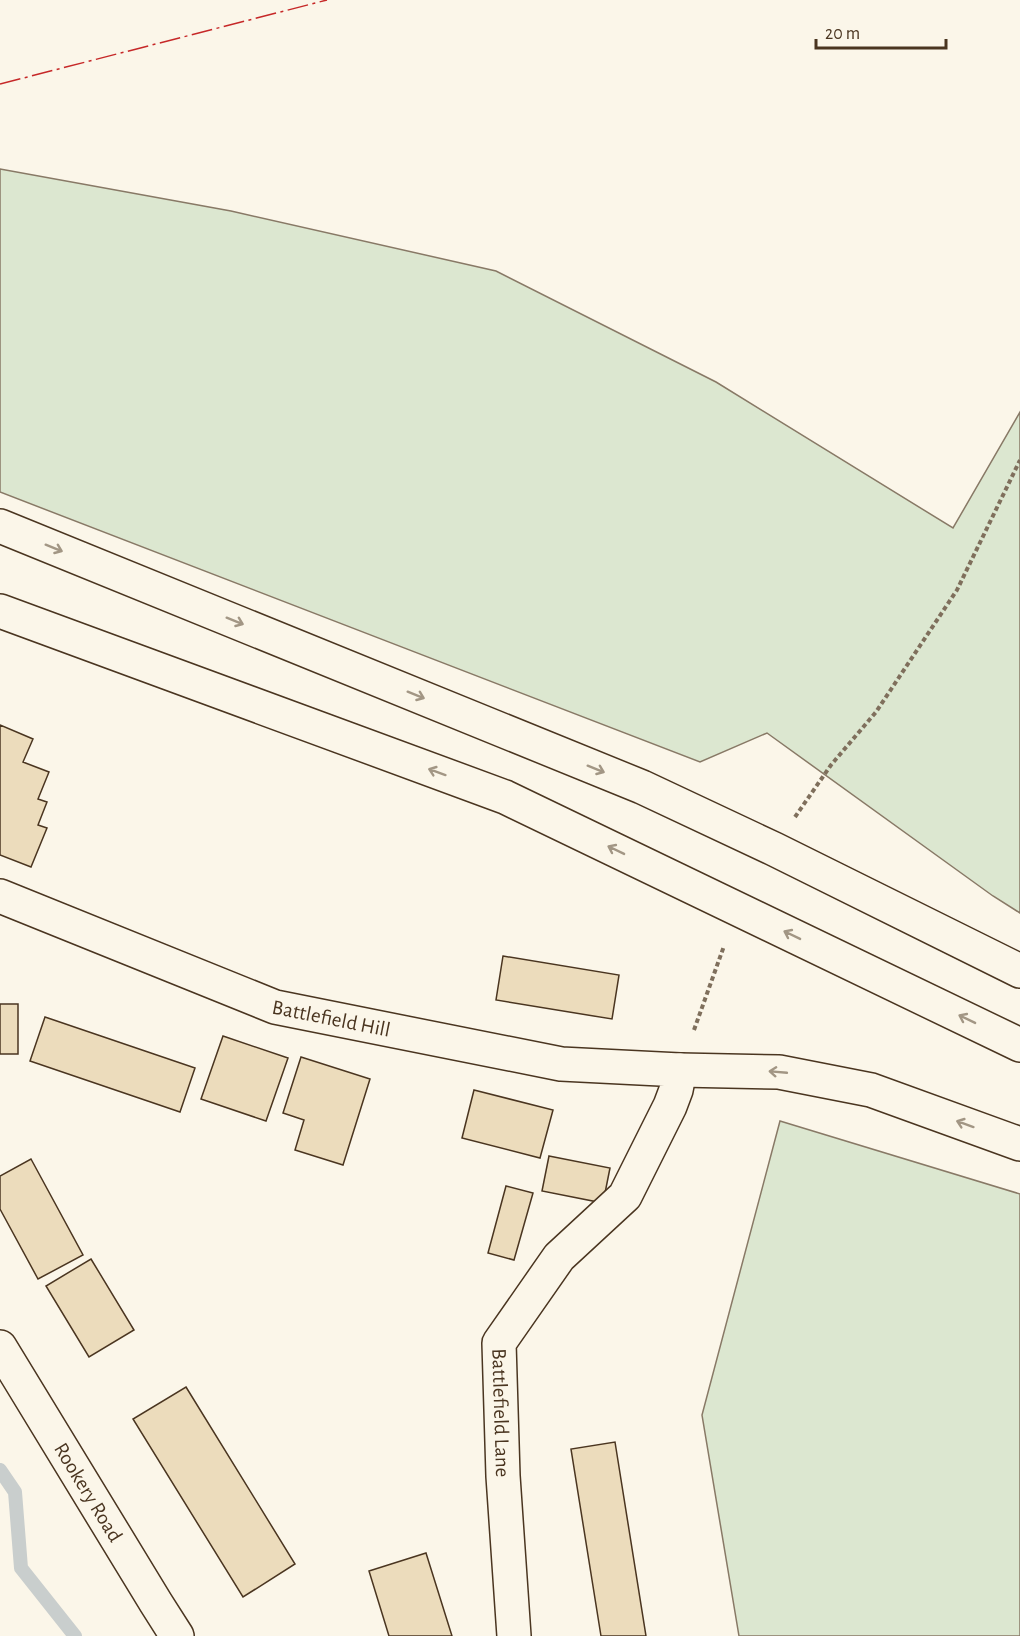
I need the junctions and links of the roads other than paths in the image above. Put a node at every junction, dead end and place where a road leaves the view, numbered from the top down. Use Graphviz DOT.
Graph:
graph roads {
  1 [pos="0,526"];
  2 [pos="0,610"];
  3 [pos="0,896"];
  4 [pos="1020,971"];
  5 [pos="1020,1045"];
  6 [pos="680,1070"];
  7 [pos="1020,1144"];
  8 [pos="0,1347"];
  9 [pos="177,1636"];
  10 [pos="514,1636"];
  1 -- 4 [label="main road, one-way"];
  5 -- 2 [label="main road, one-way"];
  3 -- 6 [label="main road, Battlefield Hill"];
  7 -- 6 [label="main road, Battlefield Hill, one-way"];
  6 -- 10 [label="main road, Battlefield Lane"];
  8 -- 9 [label="main road, Rookery Road"];
}
